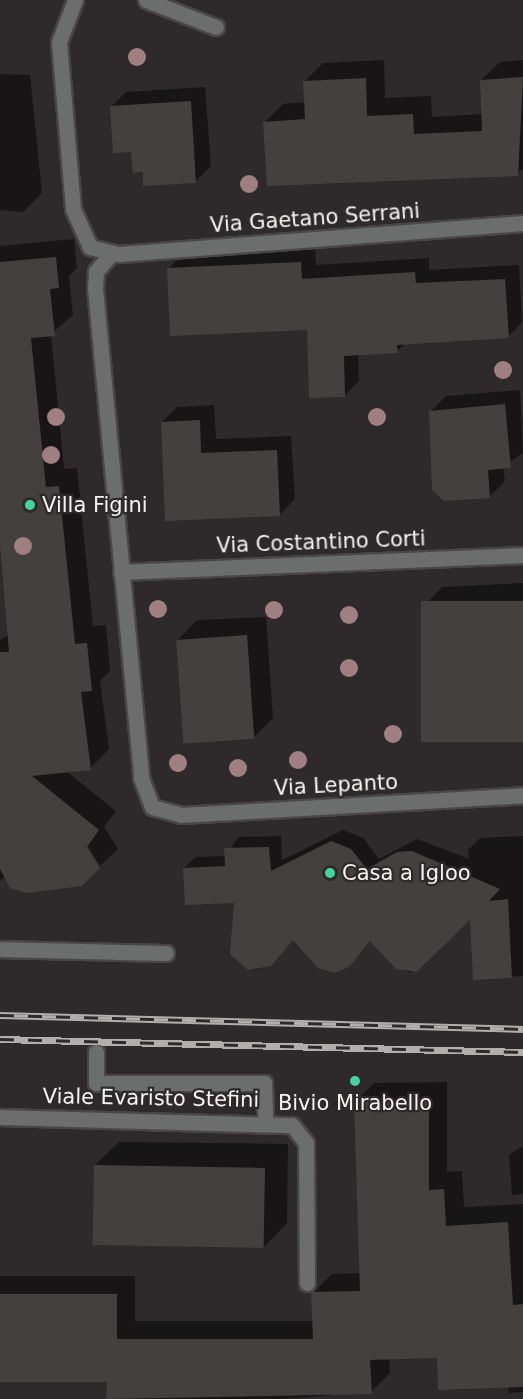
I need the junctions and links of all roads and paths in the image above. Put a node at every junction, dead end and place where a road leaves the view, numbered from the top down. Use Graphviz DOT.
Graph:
graph roads {
  1 [pos="75,0"];
  2 [pos="146,0"];
  3 [pos="216,27"];
  4 [pos="523,223"];
  5 [pos="111,254"];
  6 [pos="523,555"];
  7 [pos="121,572"];
  8 [pos="523,795"];
  9 [pos="0,949"];
  10 [pos="166,953"];
  11 [pos="96,1052"];
  12 [pos="0,1117"];
  13 [pos="265,1120"];
  14 [pos="307,1283"];
  1 -- 5 [label="street"];
  2 -- 3 [label="street"];
  4 -- 5 [label="street, Via Gaetano Serrani"];
  5 -- 7 [label="street"];
  6 -- 7 [label="street, Via Costantino Corti"];
  7 -- 8 [label="street, Via Lepanto"];
  9 -- 10 [label="street"];
  11 -- 13 [label="street"];
  12 -- 13 [label="street, Viale Evaristo Stefini"];
  13 -- 14 [label="street, Viale Evaristo Stefini"];
}
